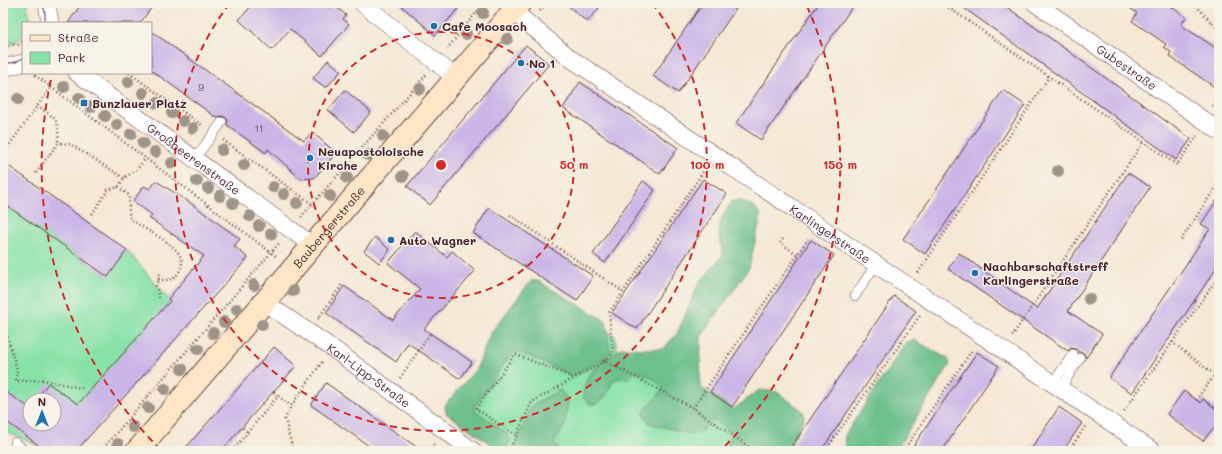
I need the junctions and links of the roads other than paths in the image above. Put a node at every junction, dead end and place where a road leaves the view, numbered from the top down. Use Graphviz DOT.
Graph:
graph roads {
  1 [pos="47,3"];
  2 [pos="362,3"];
  3 [pos="1035,3"];
  4 [pos="516,7"];
  5 [pos="50,22"];
  6 [pos="22,63"];
  7 [pos="3,68"];
  8 [pos="77,74"];
  9 [pos="456,78"];
  10 [pos="222,122"];
  11 [pos="1219,132"];
  12 [pos="194,160"];
  13 [pos="312,245"];
  14 [pos="876,264"];
  15 [pos="855,296"];
  16 [pos="264,302"];
  17 [pos="1076,356"];
  18 [pos="1056,386"];
  19 [pos="15,442"];
  20 [pos="140,450"];
  21 [pos="25,451"];
  22 [pos="472,451"];
  23 [pos="1153,451"];
  1 -- 5 [label="street"];
  2 -- 9 [label="street"];
  3 -- 11 [label="street, Gubestraße"];
  4 -- 9 [label="street, Baubergerstraße"];
  4 -- 14 [label="street, Karlingerstraße"];
  6 -- 7 [label="street"];
  8 -- 12 [label="street, Großbeerenstraße"];
  9 -- 13 [label="street, Baubergerstraße"];
  10 -- 12 [label="lane"];
  12 -- 13 [label="street, Großbeerenstraße"];
  13 -- 16 [label="street, Baubergerstraße"];
  14 -- 15 [label="lane"];
  14 -- 18 [label="street, Karlingerstraße"];
  16 -- 20 [label="street, Baubergerstraße"];
  16 -- 22 [label="street, Karl-Lipp-Straße"];
  17 -- 18 [label="lane"];
  18 -- 23 [label="street, Karlingerstraße"];
  19 -- 21 [label="lane"];
}
